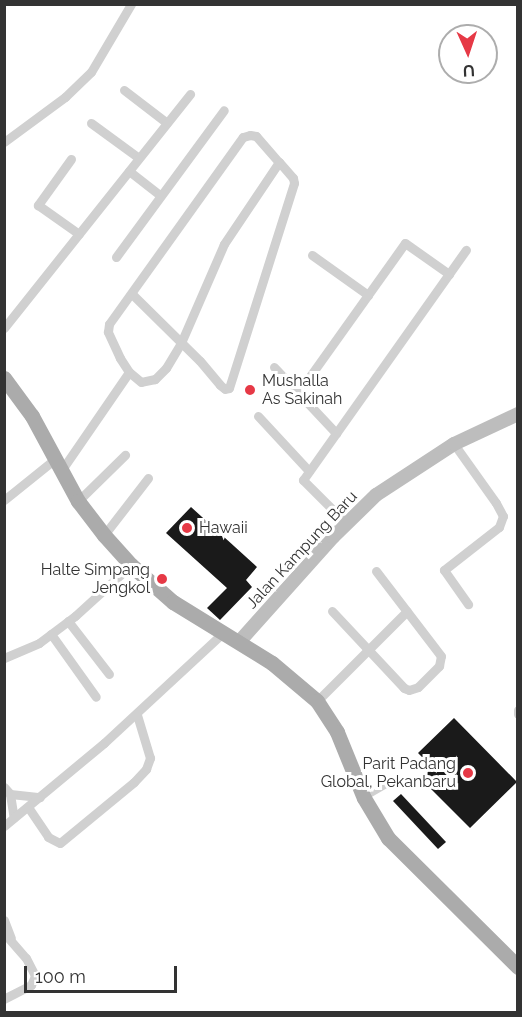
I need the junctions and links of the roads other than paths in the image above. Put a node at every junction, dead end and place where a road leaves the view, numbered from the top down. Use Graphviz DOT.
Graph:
graph roads {
  1 [pos="131,4"];
  2 [pos="124,90"];
  3 [pos="190,94"];
  4 [pos="224,110"];
  5 [pos="91,123"];
  6 [pos="167,123"];
  7 [pos="4,142"];
  8 [pos="139,158"];
  9 [pos="71,159"];
  10 [pos="279,162"];
  11 [pos="129,171"];
  12 [pos="160,195"];
  13 [pos="79,234"];
  14 [pos="466,250"];
  15 [pos="312,255"];
  16 [pos="116,258"];
  17 [pos="449,274"];
  18 [pos="132,294"];
  19 [pos="368,295"];
  20 [pos="4,328"];
  21 [pos="181,343"];
  22 [pos="274,367"];
  23 [pos="129,372"];
  24 [pos="6,385"];
  25 [pos="298,393"];
  26 [pos="518,414"];
  27 [pos="258,416"];
  28 [pos="336,433"];
  29 [pos="454,444"];
  30 [pos="125,455"];
  31 [pos="58,465"];
  32 [pos="309,471"];
  33 [pos="148,478"];
  34 [pos="4,500"];
  35 [pos="78,501"];
  36 [pos="346,524"];
  37 [pos="104,535"];
  38 [pos="131,565"];
  39 [pos="376,571"];
  40 [pos="468,604"];
  41 [pos="332,611"];
  42 [pos="407,611"];
  43 [pos="68,621"];
  44 [pos="224,632"];
  45 [pos="51,634"];
  46 [pos="240,641"];
  47 [pos="366,650"];
  48 [pos="4,658"];
  49 [pos="109,674"];
  50 [pos="96,697"];
  51 [pos="317,701"];
  52 [pos="518,710"];
  53 [pos="518,714"];
  54 [pos="136,715"];
  55 [pos="388,784"];
  56 [pos="7,790"];
  57 [pos="40,797"];
  58 [pos="364,798"];
  59 [pos="28,807"];
  60 [pos="14,818"];
  61 [pos="4,826"];
  62 [pos="4,920"];
  63 [pos="8,935"];
  64 [pos="518,967"];
  65 [pos="4,999"];
  1 -- 7 [label="street"];
  2 -- 6 [label="street"];
  3 -- 6 [label="street"];
  4 -- 12 [label="street"];
  5 -- 8 [label="street"];
  6 -- 8 [label="street"];
  8 -- 11 [label="street"];
  9 -- 13 [label="street"];
  10 -- 18 [label="street"];
  10 -- 21 [label="street"];
  10 -- 21 [label="street"];
  11 -- 12 [label="street"];
  11 -- 13 [label="street"];
  12 -- 16 [label="street"];
  13 -- 20 [label="street"];
  14 -- 17 [label="street"];
  15 -- 19 [label="street"];
  17 -- 19 [label="street"];
  17 -- 28 [label="street"];
  18 -- 21 [label="street"];
  18 -- 23 [label="street"];
  19 -- 25 [label="street"];
  21 -- 23 [label="street"];
  22 -- 25 [label="street"];
  23 -- 31 [label="street"];
  24 -- 31 [label="main road"];
  25 -- 28 [label="street"];
  26 -- 29 [label="street, Jalan Kampung Baru"];
  27 -- 32 [label="street"];
  28 -- 32 [label="street"];
  29 -- 36 [label="street, Jalan Kampung Baru"];
  29 -- 40 [label="street"];
  30 -- 35 [label="street"];
  31 -- 34 [label="street"];
  31 -- 35 [label="main road"];
  32 -- 36 [label="street"];
  33 -- 37 [label="street"];
  35 -- 37 [label="main road"];
  36 -- 46 [label="street, Jalan Kampung Baru"];
  37 -- 38 [label="main road"];
  38 -- 43 [label="street"];
  38 -- 44 [label="main road"];
  39 -- 42 [label="street"];
  41 -- 47 [label="street"];
  42 -- 47 [label="street"];
  42 -- 47 [label="street"];
  43 -- 45 [label="street"];
  43 -- 49 [label="street"];
  44 -- 46 [label="main road"];
  44 -- 54 [label="street"];
  45 -- 48 [label="street"];
  45 -- 50 [label="street"];
  46 -- 51 [label="main road"];
  47 -- 51 [label="street"];
  51 -- 58 [label="main road"];
  52 -- 53 [label="street"];
  54 -- 57 [label="street"];
  54 -- 59 [label="street"];
  55 -- 58 [label="lane"];
  56 -- 57 [label="street"];
  56 -- 60 [label="street"];
  57 -- 59 [label="street"];
  58 -- 64 [label="main road"];
  59 -- 60 [label="street"];
  60 -- 61 [label="street"];
  62 -- 63 [label="street"];
  63 -- 65 [label="street"];
}
